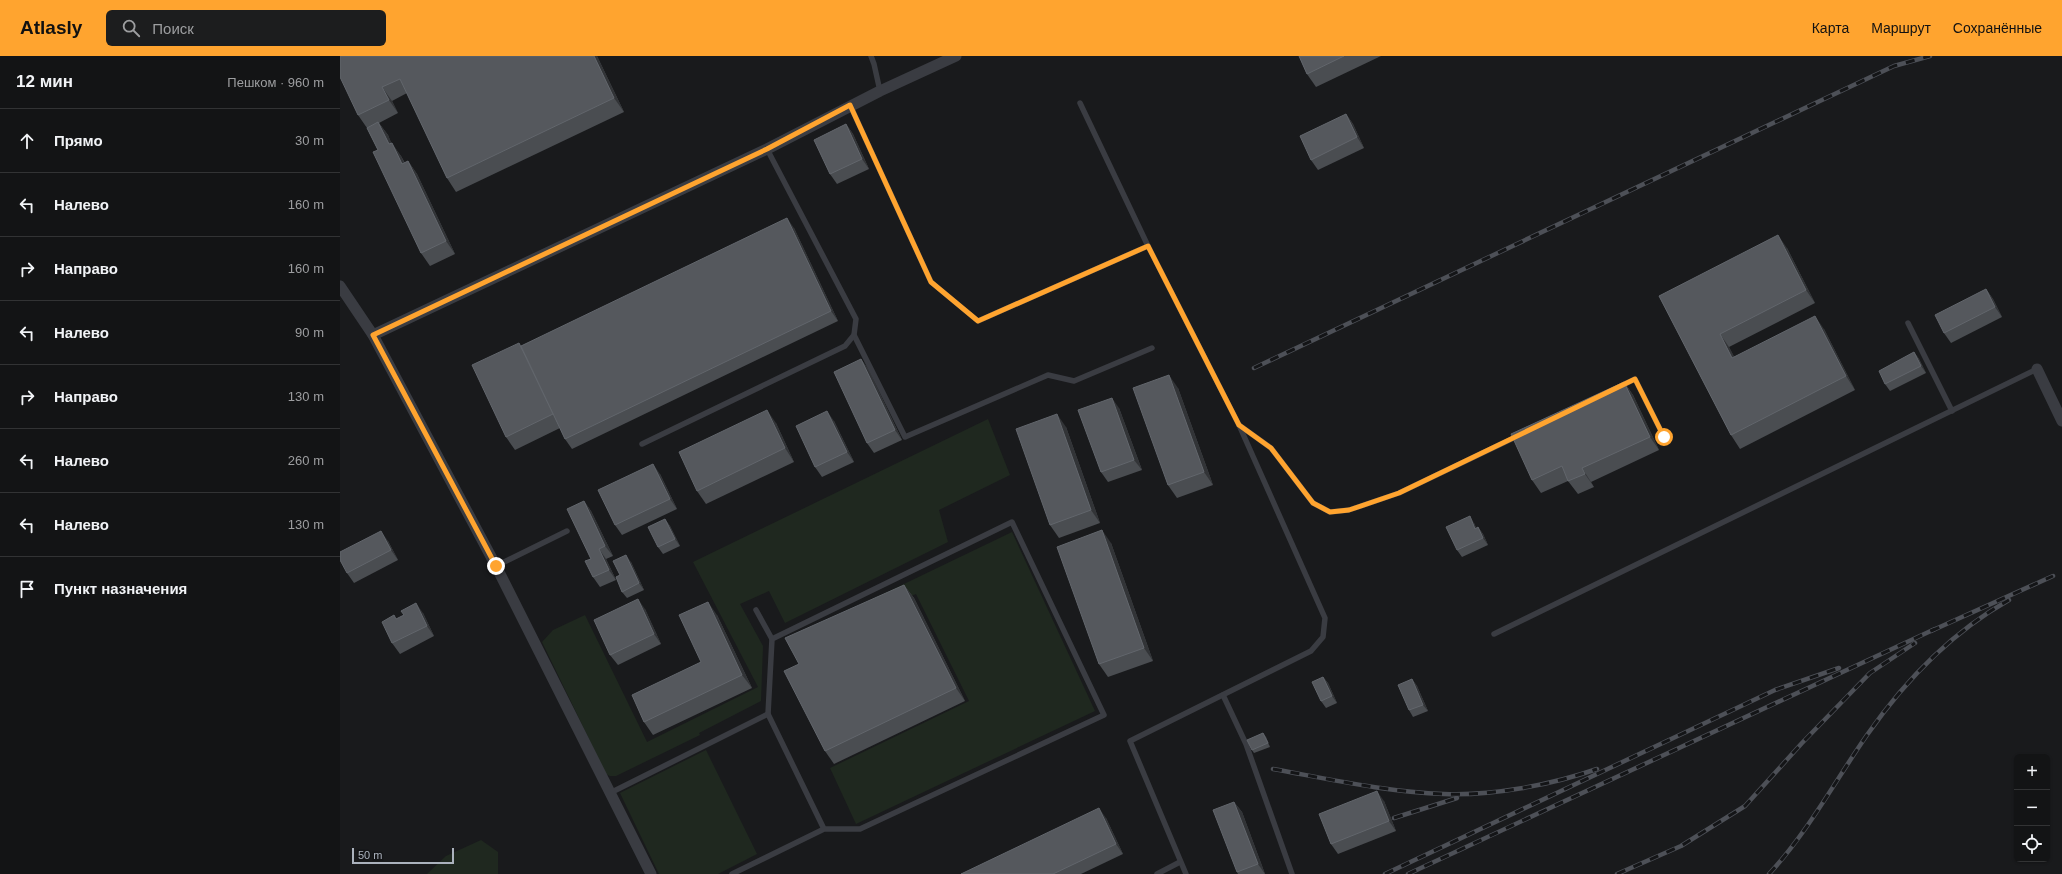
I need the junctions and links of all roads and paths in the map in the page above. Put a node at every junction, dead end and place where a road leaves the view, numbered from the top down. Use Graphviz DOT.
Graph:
graph roads {
  1 [pos="871,56"];
  2 [pos="956,56"];
  3 [pos="880,91"];
  4 [pos="1080,103"];
  5 [pos="850,105"];
  6 [pos="767,149"];
  7 [pos="1148,246"];
  8 [pos="340,286"];
  9 [pos="1908,323"];
  10 [pos="373,335"];
  11 [pos="854,335"];
  12 [pos="1152,348"];
  13 [pos="2037,369"];
  14 [pos="1614,390"];
  15 [pos="1952,412"];
  16 [pos="2062,421"];
  17 [pos="1239,425"];
  18 [pos="1528,431"];
  19 [pos="1664,437"];
  20 [pos="642,444"];
  21 [pos="567,531"];
  22 [pos="496,566"];
  23 [pos="756,610"];
  24 [pos="1494,634"];
  25 [pos="772,639"];
  26 [pos="1223,695"];
  27 [pos="768,714"];
  28 [pos="610,793"];
  29 [pos="824,829"];
  30 [pos="1180,862"];
  31 [pos="651,874"];
  32 [pos="732,874"];
  33 [pos="1156,874"];
  34 [pos="1186,874"];
  35 [pos="1292,874"];
  1 -- 3 [label="lane"];
  2 -- 3 [label="street"];
  3 -- 5 [label="street"];
  4 -- 7 [label="lane"];
  5 -- 6 [label="street"];
  5 -- 7 [label="lane"];
  6 -- 10 [label="street"];
  6 -- 11 [label="lane"];
  7 -- 17 [label="lane"];
  8 -- 10 [label="street"];
  9 -- 15 [label="lane"];
  10 -- 22 [label="street"];
  11 -- 12 [label="lane"];
  11 -- 20 [label="lane"];
  13 -- 15 [label="lane"];
  13 -- 16 [label="street"];
  14 -- 19 [label="lane"];
  15 -- 24 [label="lane"];
  17 -- 18 [label="lane"];
  17 -- 26 [label="lane"];
  21 -- 22 [label="lane"];
  22 -- 28 [label="street"];
  23 -- 25 [label="lane"];
  25 -- 27 [label="lane"];
  25 -- 29 [label="lane"];
  26 -- 30 [label="lane"];
  26 -- 35 [label="lane"];
  27 -- 28 [label="lane"];
  27 -- 29 [label="lane"];
  28 -- 31 [label="street"];
  29 -- 32 [label="lane"];
  30 -- 33 [label="lane"];
  30 -- 34 [label="lane"];
}
